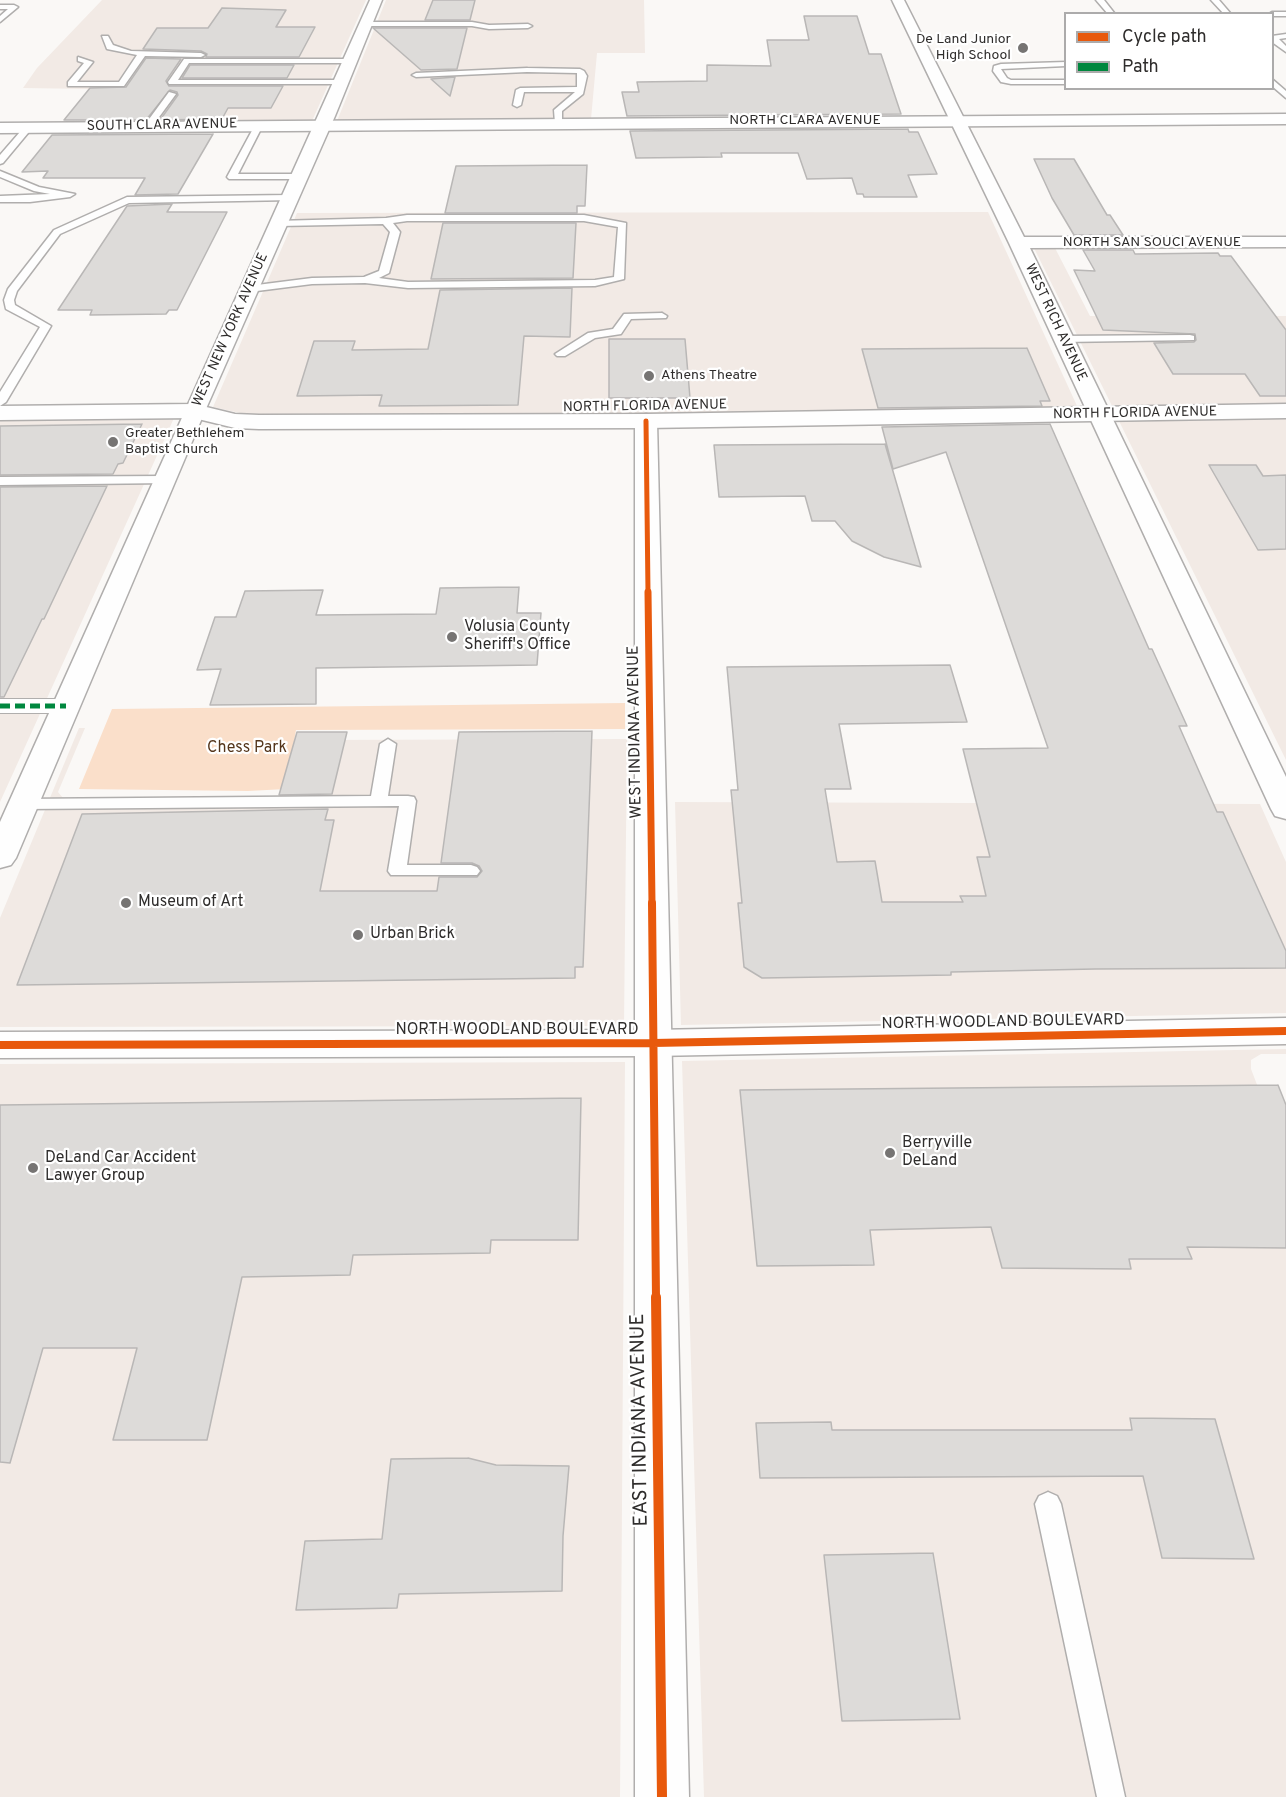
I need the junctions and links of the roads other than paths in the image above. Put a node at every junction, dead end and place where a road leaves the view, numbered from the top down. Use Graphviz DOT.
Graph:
graph roads {
  1 [pos="376,0"];
  2 [pos="898,0"];
  3 [pos="1100,0"];
  4 [pos="1215,0"];
  5 [pos="0,7"];
  6 [pos="1110,12"];
  7 [pos="1226,12"];
  8 [pos="0,20"];
  9 [pos="366,24"];
  10 [pos="528,26"];
  11 [pos="1286,36"];
  12 [pos="105,38"];
  13 [pos="1286,50"];
  14 [pos="142,54"];
  15 [pos="352,58"];
  16 [pos="81,59"];
  17 [pos="1064,64"];
  18 [pos="416,75"];
  19 [pos="341,82"];
  20 [pos="1064,82"];
  21 [pos="1274,82"];
  22 [pos="580,89"];
  23 [pos="172,94"];
  24 [pos="1286,96"];
  25 [pos="517,105"];
  26 [pos="1286,119"];
  27 [pos="956,120"];
  28 [pos="559,123"];
  29 [pos="260,125"];
  30 [pos="323,125"];
  31 [pos="148,126"];
  32 [pos="29,127"];
  33 [pos="0,128"];
  34 [pos="13,145"];
  35 [pos="0,146"];
  36 [pos="0,161"];
  37 [pos="0,174"];
  38 [pos="300,177"];
  39 [pos="290,198"];
  40 [pos="0,199"];
  41 [pos="386,221"];
  42 [pos="279,223"];
  43 [pos="1286,242"];
  44 [pos="1018,243"];
  45 [pos="365,280"];
  46 [pos="249,289"];
  47 [pos="5,308"];
  48 [pos="662,316"];
  49 [pos="1190,338"];
  50 [pos="1063,339"];
  51 [pos="561,354"];
  52 [pos="0,372"];
  53 [pos="19,372"];
  54 [pos="0,402"];
  55 [pos="194,411"];
  56 [pos="1286,411"];
  57 [pos="0,413"];
  58 [pos="1099,415"];
  59 [pos="646,421"];
  60 [pos="164,480"];
  61 [pos="0,481"];
  62 [pos="0,706"];
  63 [pos="66,706"];
  64 [pos="388,744"];
  65 [pos="379,801"];
  66 [pos="23,804"];
  67 [pos="1286,809"];
  68 [pos="1,852"];
  69 [pos="471,871"];
  70 [pos="1286,1031"];
  71 [pos="653,1043"];
  72 [pos="0,1046"];
  73 [pos="1048,1504"];
  74 [pos="662,1797"];
  75 [pos="1111,1797"];
  1 -- 9 [label="street, WEST NEW YORK AVENUE"];
  2 -- 27 [label="street, WEST RICH AVENUE"];
  3 -- 6 [label="lane"];
  4 -- 7 [label="lane"];
  5 -- 8 [label="lane"];
  9 -- 10 [label="lane"];
  9 -- 15 [label="street, WEST NEW YORK AVENUE"];
  11 -- 13 [label="lane"];
  12 -- 14 [label="lane"];
  14 -- 15 [label="lane"];
  14 -- 16 [label="lane"];
  15 -- 19 [label="street, WEST NEW YORK AVENUE"];
  15 -- 19 [label="lane"];
  17 -- 20 [label="lane"];
  18 -- 22 [label="lane"];
  19 -- 30 [label="street, WEST NEW YORK AVENUE"];
  21 -- 24 [label="lane"];
  22 -- 25 [label="lane"];
  22 -- 28 [label="lane"];
  23 -- 31 [label="lane"];
  26 -- 27 [label="street, NORTH CLARA AVENUE"];
  27 -- 28 [label="street, NORTH CLARA AVENUE"];
  27 -- 44 [label="street, WEST RICH AVENUE"];
  28 -- 30 [label="street, NORTH CLARA AVENUE"];
  29 -- 30 [label="street, SOUTH CLARA AVENUE"];
  29 -- 31 [label="street, SOUTH CLARA AVENUE"];
  29 -- 38 [label="lane"];
  30 -- 38 [label="street, WEST NEW YORK AVENUE"];
  31 -- 32 [label="street, SOUTH CLARA AVENUE"];
  32 -- 33 [label="street, SOUTH CLARA AVENUE"];
  32 -- 34 [label="lane"];
  34 -- 35 [label="lane"];
  34 -- 36 [label="lane"];
  37 -- 40 [label="lane"];
  38 -- 39 [label="street, WEST NEW YORK AVENUE"];
  39 -- 42 [label="street, WEST NEW YORK AVENUE"];
  39 -- 47 [label="lane"];
  41 -- 42 [label="lane"];
  41 -- 45 [label="lane"];
  41 -- 45 [label="lane"];
  42 -- 46 [label="street, WEST NEW YORK AVENUE"];
  43 -- 44 [label="street, NORTH SAN SOUCI AVENUE"];
  44 -- 50 [label="street, WEST RICH AVENUE"];
  45 -- 46 [label="lane"];
  46 -- 55 [label="street, WEST NEW YORK AVENUE"];
  47 -- 53 [label="lane"];
  48 -- 51 [label="lane"];
  49 -- 50 [label="lane"];
  50 -- 58 [label="street, WEST RICH AVENUE"];
  52 -- 53 [label="lane"];
  53 -- 54 [label="lane"];
  55 -- 57 [label="street, NORTH FLORIDA AVENUE"];
  55 -- 59 [label="street, NORTH FLORIDA AVENUE"];
  55 -- 60 [label="street, WEST NEW YORK AVENUE"];
  56 -- 58 [label="street, NORTH FLORIDA AVENUE"];
  58 -- 59 [label="street, NORTH FLORIDA AVENUE"];
  58 -- 67 [label="street, WEST RICH AVENUE"];
  59 -- 71 [label="street, WEST INDIANA AVENUE"];
  60 -- 61 [label="lane"];
  60 -- 63 [label="street, WEST NEW YORK AVENUE"];
  62 -- 63 [label="street"];
  63 -- 66 [label="street, WEST NEW YORK AVENUE"];
  64 -- 65 [label="lane"];
  65 -- 66 [label="lane"];
  65 -- 69 [label="lane"];
  66 -- 68 [label="street, WEST NEW YORK AVENUE"];
  70 -- 71 [label="street, NORTH WOODLAND BOULEVARD"];
  71 -- 72 [label="street, NORTH WOODLAND BOULEVARD"];
  71 -- 74 [label="street, EAST INDIANA AVENUE"];
  73 -- 75 [label="lane"];
}
